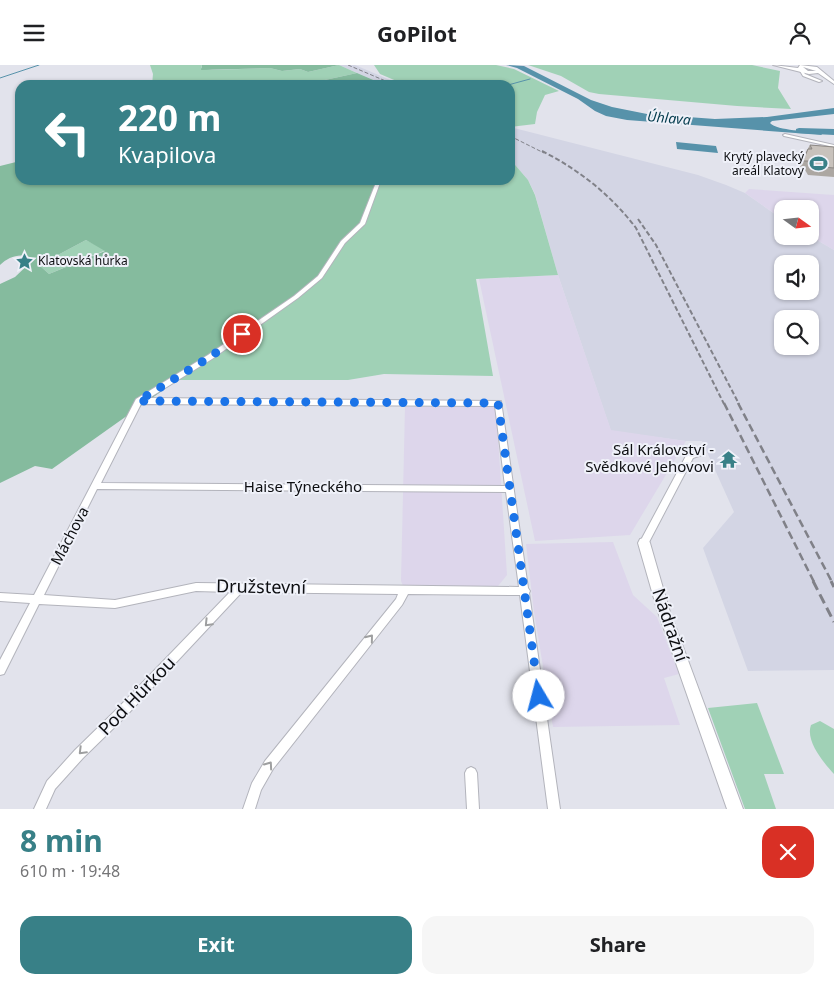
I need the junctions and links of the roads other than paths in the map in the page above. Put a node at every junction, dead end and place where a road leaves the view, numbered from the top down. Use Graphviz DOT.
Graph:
graph roads {
  1 [pos="775,65"];
  2 [pos="810,71"];
  3 [pos="834,83"];
  4 [pos="785,135"];
  5 [pos="834,146"];
  6 [pos="377,185"];
  7 [pos="138,401"];
  8 [pos="699,453"];
  9 [pos="96,486"];
  10 [pos="510,489"];
  11 [pos="644,543"];
  12 [pos="240,587"];
  13 [pos="405,590"];
  14 [pos="525,591"];
  15 [pos="0,597"];
  16 [pos="36,600"];
  17 [pos="0,670"];
  18 [pos="471,773"];
  19 [pos="40,809"];
  20 [pos="249,809"];
  21 [pos="473,809"];
  22 [pos="554,809"];
  23 [pos="735,809"];
  1 -- 2 [label="street"];
  2 -- 3 [label="street"];
  4 -- 5 [label="street"];
  6 -- 7 [label="street"];
  7 -- 9 [label="street, Máchova"];
  7 -- 10 [label="street"];
  8 -- 11 [label="street, Nádražní"];
  9 -- 10 [label="street, Haise Týneckého"];
  9 -- 16 [label="street, Máchova"];
  10 -- 14 [label="street"];
  11 -- 23 [label="street, Nádražní"];
  12 -- 13 [label="street, Družstevní"];
  12 -- 16 [label="street, Družstevní"];
  12 -- 19 [label="street, Pod Hůrkou, one-way"];
  13 -- 14 [label="street, Družstevní"];
  20 -- 13 [label="street, one-way"];
  14 -- 22 [label="street"];
  15 -- 16 [label="street, Družstevní"];
  16 -- 17 [label="street, Máchova"];
  18 -- 21 [label="street"];
}
